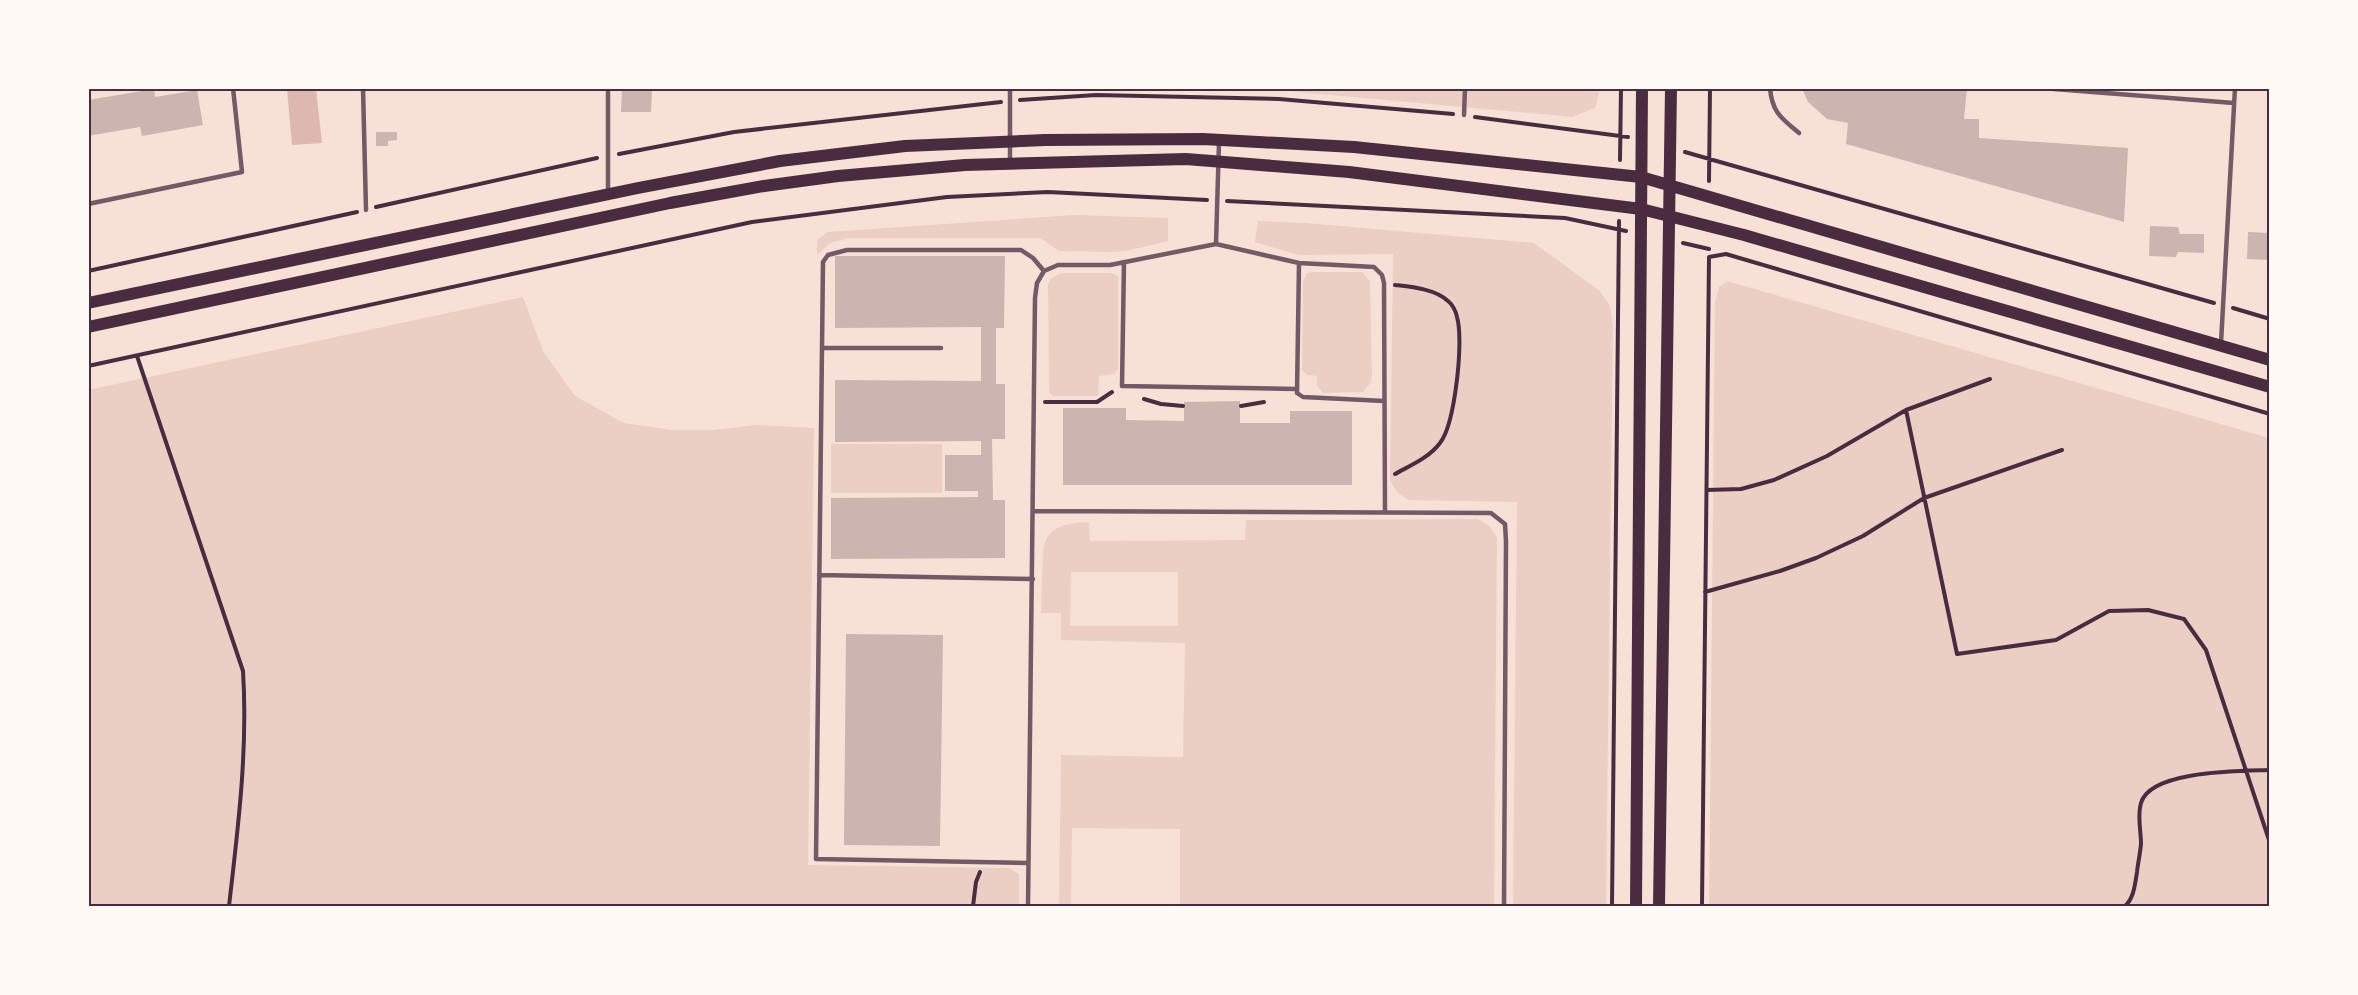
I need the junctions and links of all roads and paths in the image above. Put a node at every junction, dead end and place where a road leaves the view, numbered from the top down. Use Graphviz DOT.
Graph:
graph roads {
  1 [pos="233,88"];
  2 [pos="363,88"];
  3 [pos="608,88"];
  4 [pos="1010,88"];
  5 [pos="1465,88"];
  6 [pos="1621,88"];
  7 [pos="1642,88"];
  8 [pos="1671,88"];
  9 [pos="1710,88"];
  10 [pos="1770,88"];
  11 [pos="2041,88"];
  12 [pos="2235,88"];
  13 [pos="2234,103"];
  14 [pos="1464,115"];
  15 [pos="1799,133"];
  16 [pos="1219,140"];
  17 [pos="1010,141"];
  18 [pos="1218,162"];
  19 [pos="1010,164"];
  20 [pos="1620,174"];
  21 [pos="1641,177"];
  22 [pos="1670,185"];
  23 [pos="608,194"];
  24 [pos="1709,197"];
  25 [pos="88,204"];
  26 [pos="1619,206"];
  27 [pos="1641,209"];
  28 [pos="366,210"];
  29 [pos="1670,216"];
  30 [pos="1709,226"];
  31 [pos="1216,244"];
  32 [pos="1709,256"];
  33 [pos="1124,262"];
  34 [pos="1299,263"];
  35 [pos="1044,270"];
  36 [pos="1384,283"];
  37 [pos="88,303"];
  38 [pos="88,327"];
  39 [pos="2220,346"];
  40 [pos="822,348"];
  41 [pos="941,348"];
  42 [pos="137,355"];
  43 [pos="2270,360"];
  44 [pos="1990,379"];
  45 [pos="1122,386"];
  46 [pos="2270,387"];
  47 [pos="1296,389"];
  48 [pos="1384,401"];
  49 [pos="1035,402"];
  50 [pos="1906,410"];
  51 [pos="2270,414"];
  52 [pos="2062,450"];
  53 [pos="1385,476"];
  54 [pos="1706,490"];
  55 [pos="1924,498"];
  56 [pos="1034,511"];
  57 [pos="1386,512"];
  58 [pos="819,576"];
  59 [pos="1033,579"];
  60 [pos="1705,592"];
  61 [pos="2270,770"];
  62 [pos="2246,771"];
  63 [pos="2270,843"];
  64 [pos="985,862"];
  65 [pos="1028,863"];
  66 [pos="229,906"];
  67 [pos="973,906"];
  68 [pos="1028,906"];
  69 [pos="1504,906"];
  70 [pos="1612,906"];
  71 [pos="1636,906"];
  72 [pos="1659,906"];
  73 [pos="1702,906"];
  74 [pos="2125,906"];
  1 -- 25 [label="lane"];
  2 -- 28 [label="lane"];
  3 -- 23 [label="lane"];
  4 -- 17 [label="lane"];
  5 -- 14 [label="lane"];
  6 -- 20 [label="path"];
  7 -- 21 [label="main road"];
  8 -- 22 [label="main road"];
  9 -- 24 [label="path"];
  10 -- 15 [label="lane"];
  11 -- 13 [label="lane"];
  12 -- 13 [label="lane"];
  13 -- 39 [label="lane"];
  16 -- 17 [label="main road"];
  16 -- 18 [label="lane"];
  16 -- 20 [label="main road"];
  17 -- 19 [label="lane"];
  17 -- 23 [label="main road"];
  18 -- 19 [label="main road"];
  18 -- 26 [label="main road"];
  18 -- 31 [label="lane"];
  19 -- 38 [label="main road"];
  20 -- 21 [label="main road"];
  21 -- 22 [label="main road"];
  21 -- 27 [label="main road"];
  22 -- 24 [label="main road"];
  22 -- 29 [label="main road"];
  23 -- 37 [label="main road"];
  24 -- 39 [label="main road"];
  26 -- 27 [label="main road"];
  26 -- 70 [label="path"];
  27 -- 29 [label="main road"];
  27 -- 71 [label="main road"];
  29 -- 30 [label="main road"];
  29 -- 72 [label="main road"];
  30 -- 32 [label="path"];
  30 -- 46 [label="main road"];
  31 -- 33 [label="lane"];
  31 -- 34 [label="lane"];
  32 -- 51 [label="path"];
  32 -- 54 [label="path"];
  33 -- 35 [label="lane"];
  33 -- 45 [label="lane"];
  34 -- 36 [label="lane"];
  34 -- 47 [label="lane"];
  35 -- 40 [label="lane"];
  35 -- 49 [label="lane"];
  36 -- 48 [label="lane"];
  36 -- 53 [label="path"];
  39 -- 43 [label="main road"];
  40 -- 41 [label="lane"];
  40 -- 58 [label="lane"];
  42 -- 66 [label="path"];
  44 -- 50 [label="path"];
  45 -- 47 [label="lane"];
  45 -- 49 [label="path"];
  47 -- 48 [label="lane"];
  48 -- 53 [label="lane"];
  49 -- 56 [label="lane"];
  50 -- 54 [label="path"];
  50 -- 55 [label="path"];
  52 -- 55 [label="path"];
  53 -- 57 [label="lane"];
  54 -- 60 [label="path"];
  55 -- 60 [label="path"];
  55 -- 62 [label="path"];
  56 -- 57 [label="lane"];
  56 -- 59 [label="lane"];
  57 -- 69 [label="lane"];
  58 -- 59 [label="lane"];
  58 -- 64 [label="lane"];
  59 -- 65 [label="lane"];
  60 -- 73 [label="path"];
  61 -- 62 [label="path"];
  62 -- 63 [label="path"];
  62 -- 74 [label="path"];
  64 -- 65 [label="lane"];
  64 -- 67 [label="path"];
  65 -- 68 [label="lane"];
}
